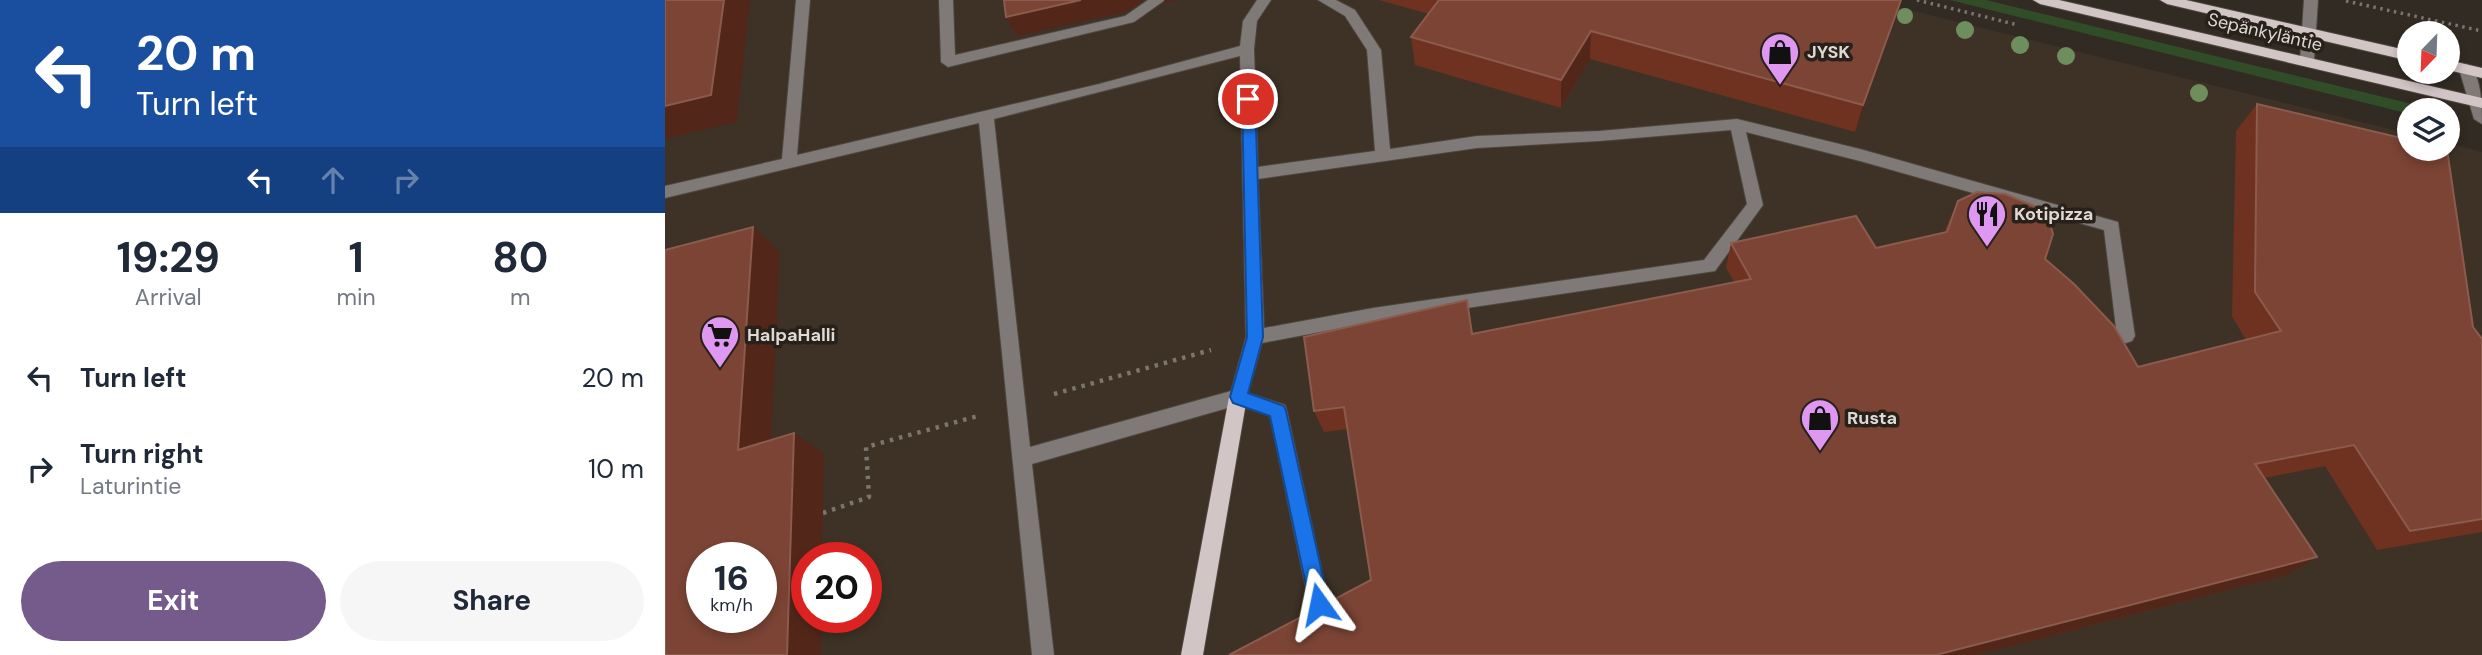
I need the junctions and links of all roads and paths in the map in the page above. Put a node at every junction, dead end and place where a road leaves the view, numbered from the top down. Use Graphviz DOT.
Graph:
graph roads {
  1 [pos="803,0"];
  2 [pos="946,0"];
  3 [pos="1158,0"];
  4 [pos="1264,0"];
  5 [pos="1325,0"];
  6 [pos="2039,0"];
  7 [pos="2167,0"];
  8 [pos="2311,0"];
  9 [pos="2343,0"];
  10 [pos="2482,31"];
  11 [pos="2309,33"];
  12 [pos="1247,49"];
  13 [pos="2397,53"];
  14 [pos="2307,61"];
  15 [pos="2461,68"];
  16 [pos="2466,69"];
  17 [pos="2482,73"];
  18 [pos="2480,103"];
  19 [pos="986,117"];
  20 [pos="2482,119"];
  21 [pos="1737,124"];
  22 [pos="1383,156"];
  23 [pos="789,162"];
  24 [pos="1251,174"];
  25 [pos="665,192"];
  26 [pos="2126,336"];
  27 [pos="1255,337"];
  28 [pos="1238,397"];
  29 [pos="1022,458"];
  30 [pos="1319,604"];
  31 [pos="1043,655"];
  32 [pos="1192,655"];
  1 -- 23 [label="street"];
  2 -- 3 [label="street"];
  4 -- 12 [label="street"];
  5 -- 22 [label="street"];
  6 -- 14 [label="main road, Sepänkyläntie"];
  7 -- 11 [label="main road, Sepänkyläntie"];
  8 -- 11 [label="street"];
  9 -- 10 [label="path"];
  11 -- 13 [label="main road, Sepänkyläntie"];
  11 -- 14 [label="street"];
  12 -- 19 [label="street"];
  12 -- 24 [label="street"];
  14 -- 18 [label="main road, Sepänkyläntie"];
  15 -- 16 [label="main road"];
  16 -- 17 [label="main road"];
  16 -- 18 [label="street"];
  18 -- 20 [label="street"];
  19 -- 23 [label="street"];
  19 -- 29 [label="street"];
  21 -- 22 [label="street"];
  21 -- 26 [label="street"];
  21 -- 27 [label="street"];
  22 -- 24 [label="street"];
  23 -- 25 [label="street"];
  24 -- 27 [label="street"];
  27 -- 28 [label="street"];
  28 -- 29 [label="street"];
  28 -- 30 [label="street"];
  28 -- 32 [label="main road"];
  29 -- 31 [label="street"];
}
